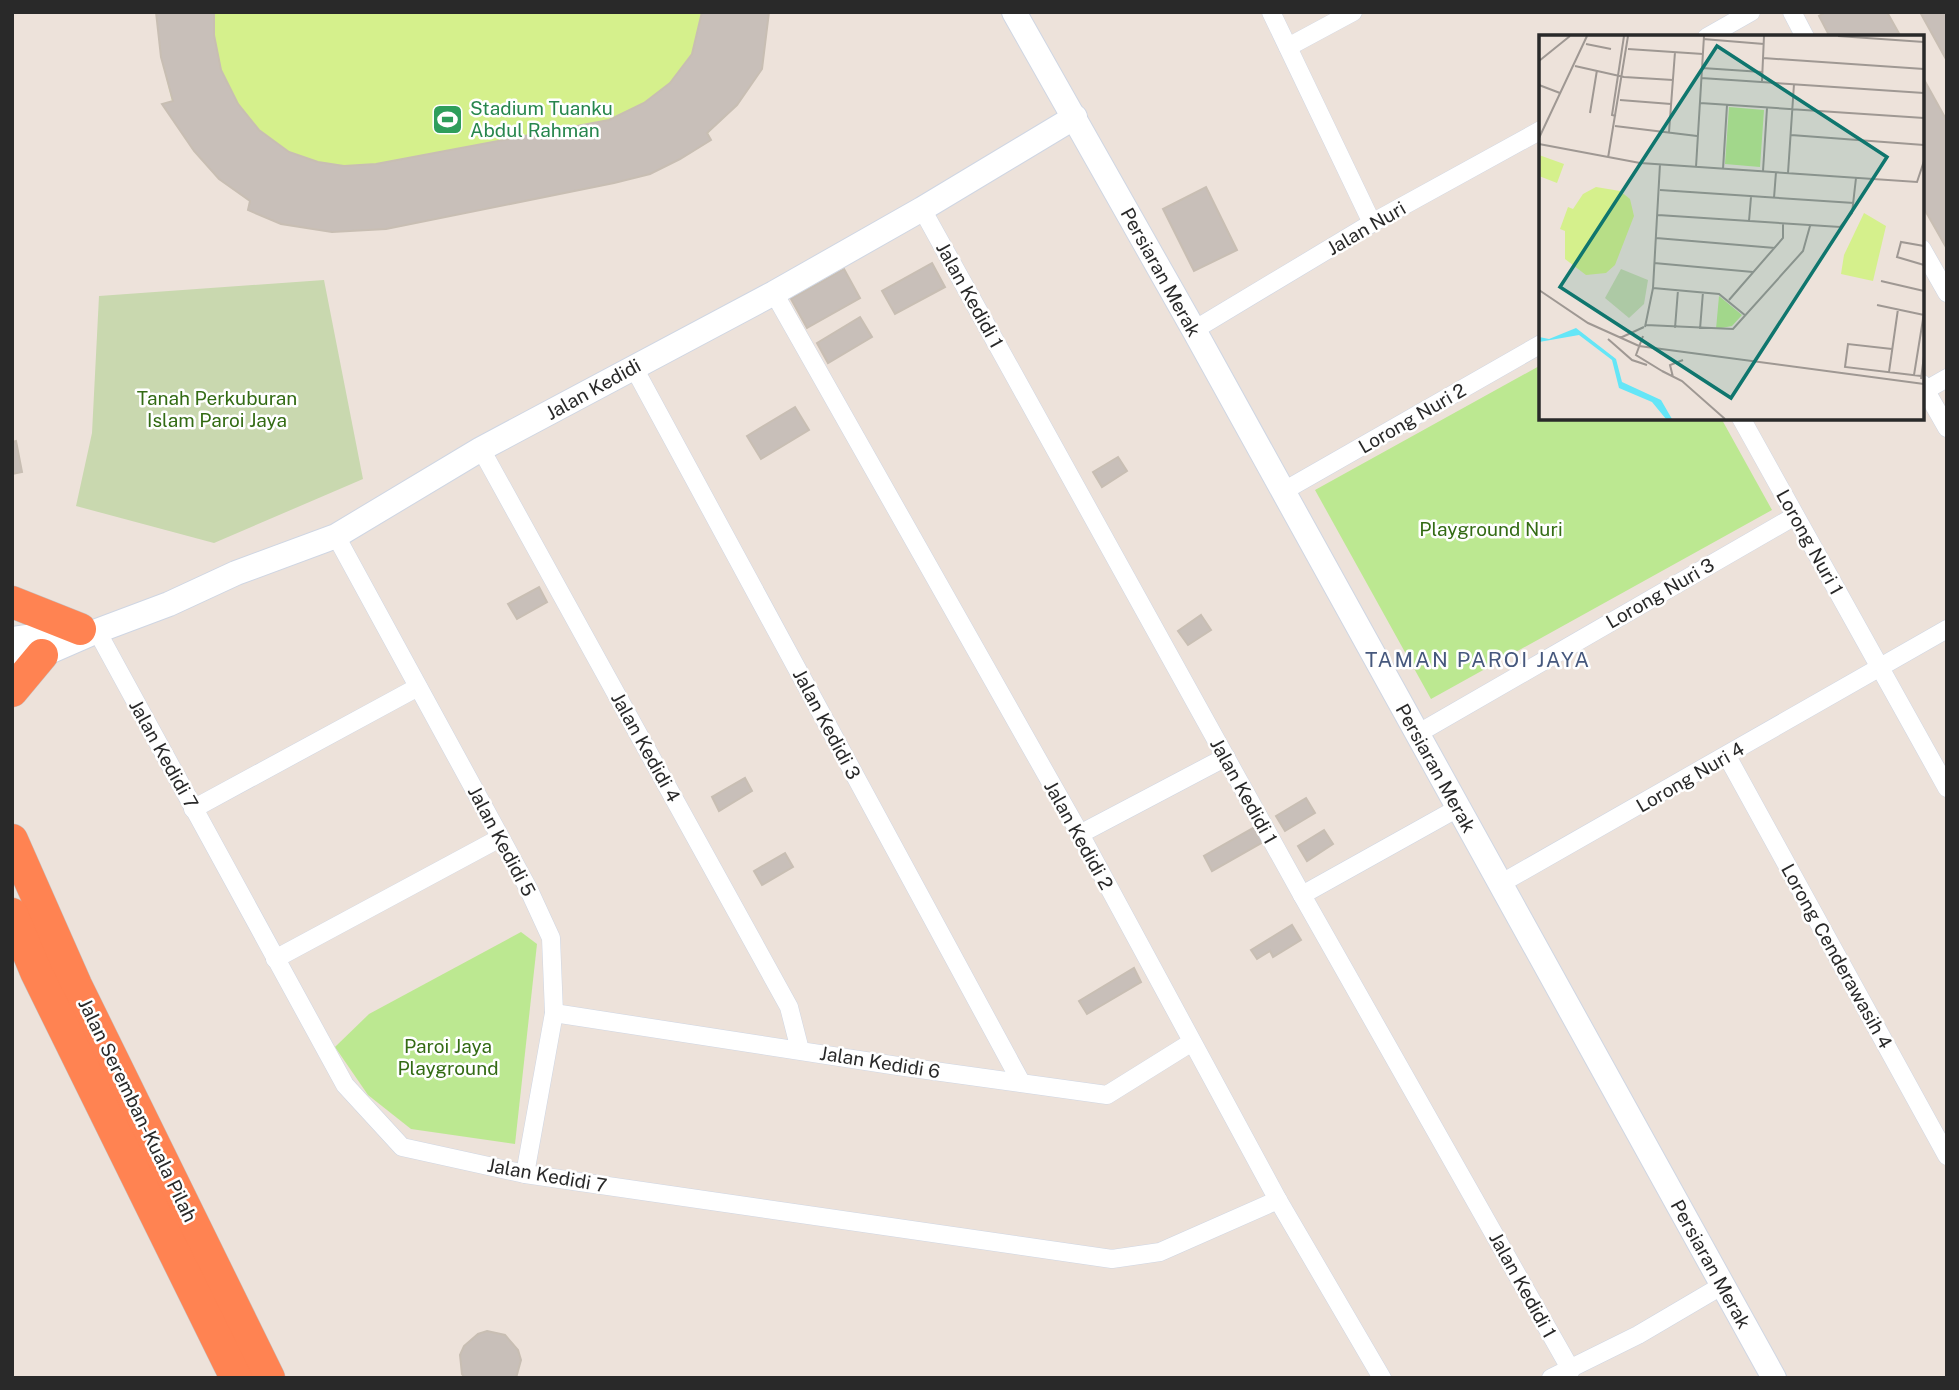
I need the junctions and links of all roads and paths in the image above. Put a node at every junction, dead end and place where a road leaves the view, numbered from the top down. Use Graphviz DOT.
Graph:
graph roads {
  1 [pos="1014,12"];
  2 [pos="1271,12"];
  3 [pos="1353,12"];
  4 [pos="1751,12"];
  5 [pos="1792,12"];
  6 [pos="1716,35"];
  7 [pos="1804,35"];
  8 [pos="1288,47"];
  9 [pos="1075,117"];
  10 [pos="1539,131"];
  11 [pos="922,209"];
  12 [pos="1372,223"];
  13 [pos="1924,253"];
  14 [pos="774,293"];
  15 [pos="1947,293"];
  16 [pos="1194,330"];
  17 [pos="1539,345"];
  18 [pos="634,366"];
  19 [pos="1947,378"];
  20 [pos="1924,387"];
  21 [pos="1742,420"];
  22 [pos="1947,428"];
  23 [pos="481,449"];
  24 [pos="1282,492"];
  25 [pos="1795,516"];
  26 [pos="336,536"];
  27 [pos="12,601"];
  28 [pos="1947,629"];
  29 [pos="88,630"];
  30 [pos="12,639"];
  31 [pos="27,657"];
  32 [pos="1879,667"];
  33 [pos="418,687"];
  34 [pos="12,691"];
  35 [pos="1417,734"];
  36 [pos="1226,757"];
  37 [pos="1727,757"];
  38 [pos="1947,788"];
  39 [pos="1458,808"];
  40 [pos="193,809"];
  41 [pos="1080,834"];
  42 [pos="500,838"];
  43 [pos="12,840"];
  44 [pos="1500,884"];
  45 [pos="1302,895"];
  46 [pos="12,914"];
  47 [pos="12,950"];
  48 [pos="275,959"];
  49 [pos="36,972"];
  50 [pos="554,1013"];
  51 [pos="1192,1042"];
  52 [pos="800,1050"];
  53 [pos="1021,1082"];
  54 [pos="1947,1156"];
  55 [pos="525,1174"];
  56 [pos="1278,1200"];
  57 [pos="1723,1286"];
  58 [pos="1571,1370"];
  59 [pos="236,1378"];
  60 [pos="270,1378"];
  61 [pos="1382,1378"];
  62 [pos="1550,1378"];
  63 [pos="1774,1378"];
  1 -- 9 [label="street, Persiaran Merak"];
  2 -- 8 [label="street"];
  3 -- 8 [label="street"];
  4 -- 6 [label="street"];
  5 -- 7 [label="street"];
  8 -- 12 [label="street"];
  9 -- 11 [label="street, Jalan Kedidi"];
  9 -- 16 [label="street, Persiaran Merak"];
  10 -- 12 [label="street, Jalan Nuri"];
  11 -- 14 [label="street, Jalan Kedidi"];
  11 -- 36 [label="street, Jalan Kedidi 1"];
  12 -- 16 [label="street, Jalan Nuri"];
  13 -- 15 [label="street"];
  14 -- 18 [label="street, Jalan Kedidi"];
  14 -- 41 [label="street, Jalan Kedidi 2"];
  16 -- 24 [label="street, Persiaran Merak"];
  17 -- 24 [label="street, Lorong Nuri 2"];
  18 -- 23 [label="street, Jalan Kedidi"];
  18 -- 53 [label="street, Jalan Kedidi 3"];
  19 -- 20 [label="street"];
  20 -- 22 [label="street"];
  21 -- 25 [label="street, Lorong Nuri 1"];
  23 -- 26 [label="street, Jalan Kedidi"];
  23 -- 52 [label="street, Jalan Kedidi 4"];
  24 -- 35 [label="street, Persiaran Merak"];
  25 -- 32 [label="street, Lorong Nuri 1"];
  25 -- 35 [label="street, Lorong Nuri 3"];
  26 -- 29 [label="street, Jalan Kedidi"];
  26 -- 33 [label="street, Jalan Kedidi 5"];
  27 -- 29 [label="highway"];
  28 -- 32 [label="street, Lorong Nuri 4"];
  29 -- 30 [label="street"];
  29 -- 31 [label="street"];
  29 -- 40 [label="street, Jalan Kedidi 7"];
  31 -- 34 [label="highway"];
  32 -- 37 [label="street, Lorong Nuri 4"];
  32 -- 38 [label="street, Lorong Nuri 1"];
  33 -- 40 [label="street"];
  33 -- 42 [label="street, Jalan Kedidi 5"];
  35 -- 39 [label="street, Persiaran Merak"];
  36 -- 41 [label="street"];
  36 -- 45 [label="street, Jalan Kedidi 1"];
  37 -- 44 [label="street, Lorong Nuri 4"];
  37 -- 54 [label="street, Lorong Cenderawasih 4"];
  39 -- 44 [label="street, Persiaran Merak"];
  39 -- 45 [label="street"];
  40 -- 48 [label="street, Jalan Kedidi 7"];
  41 -- 51 [label="street, Jalan Kedidi 2"];
  42 -- 48 [label="street"];
  42 -- 50 [label="street, Jalan Kedidi 5"];
  43 -- 60 [label="highway, Jalan Seremban-Kuala Pilah"];
  44 -- 57 [label="street, Persiaran Merak"];
  45 -- 58 [label="street, Jalan Kedidi 1"];
  46 -- 49 [label="highway, Jalan Seremban-Kuala Pilah"];
  47 -- 49 [label="highway"];
  48 -- 55 [label="street, Jalan Kedidi 7"];
  49 -- 59 [label="highway, Jalan Seremban-Kuala Pilah"];
  50 -- 52 [label="street, Jalan Kedidi 6"];
  50 -- 55 [label="street, Jalan Kedidi 5"];
  51 -- 53 [label="street, Jalan Kedidi 6"];
  51 -- 56 [label="street, Jalan Kedidi 2"];
  52 -- 53 [label="street, Jalan Kedidi 6"];
  55 -- 56 [label="street, Jalan Kedidi 7"];
  56 -- 61 [label="street, Jalan Kedidi 2"];
  57 -- 58 [label="street"];
  57 -- 63 [label="street, Persiaran Merak"];
  58 -- 62 [label="street"];
}
